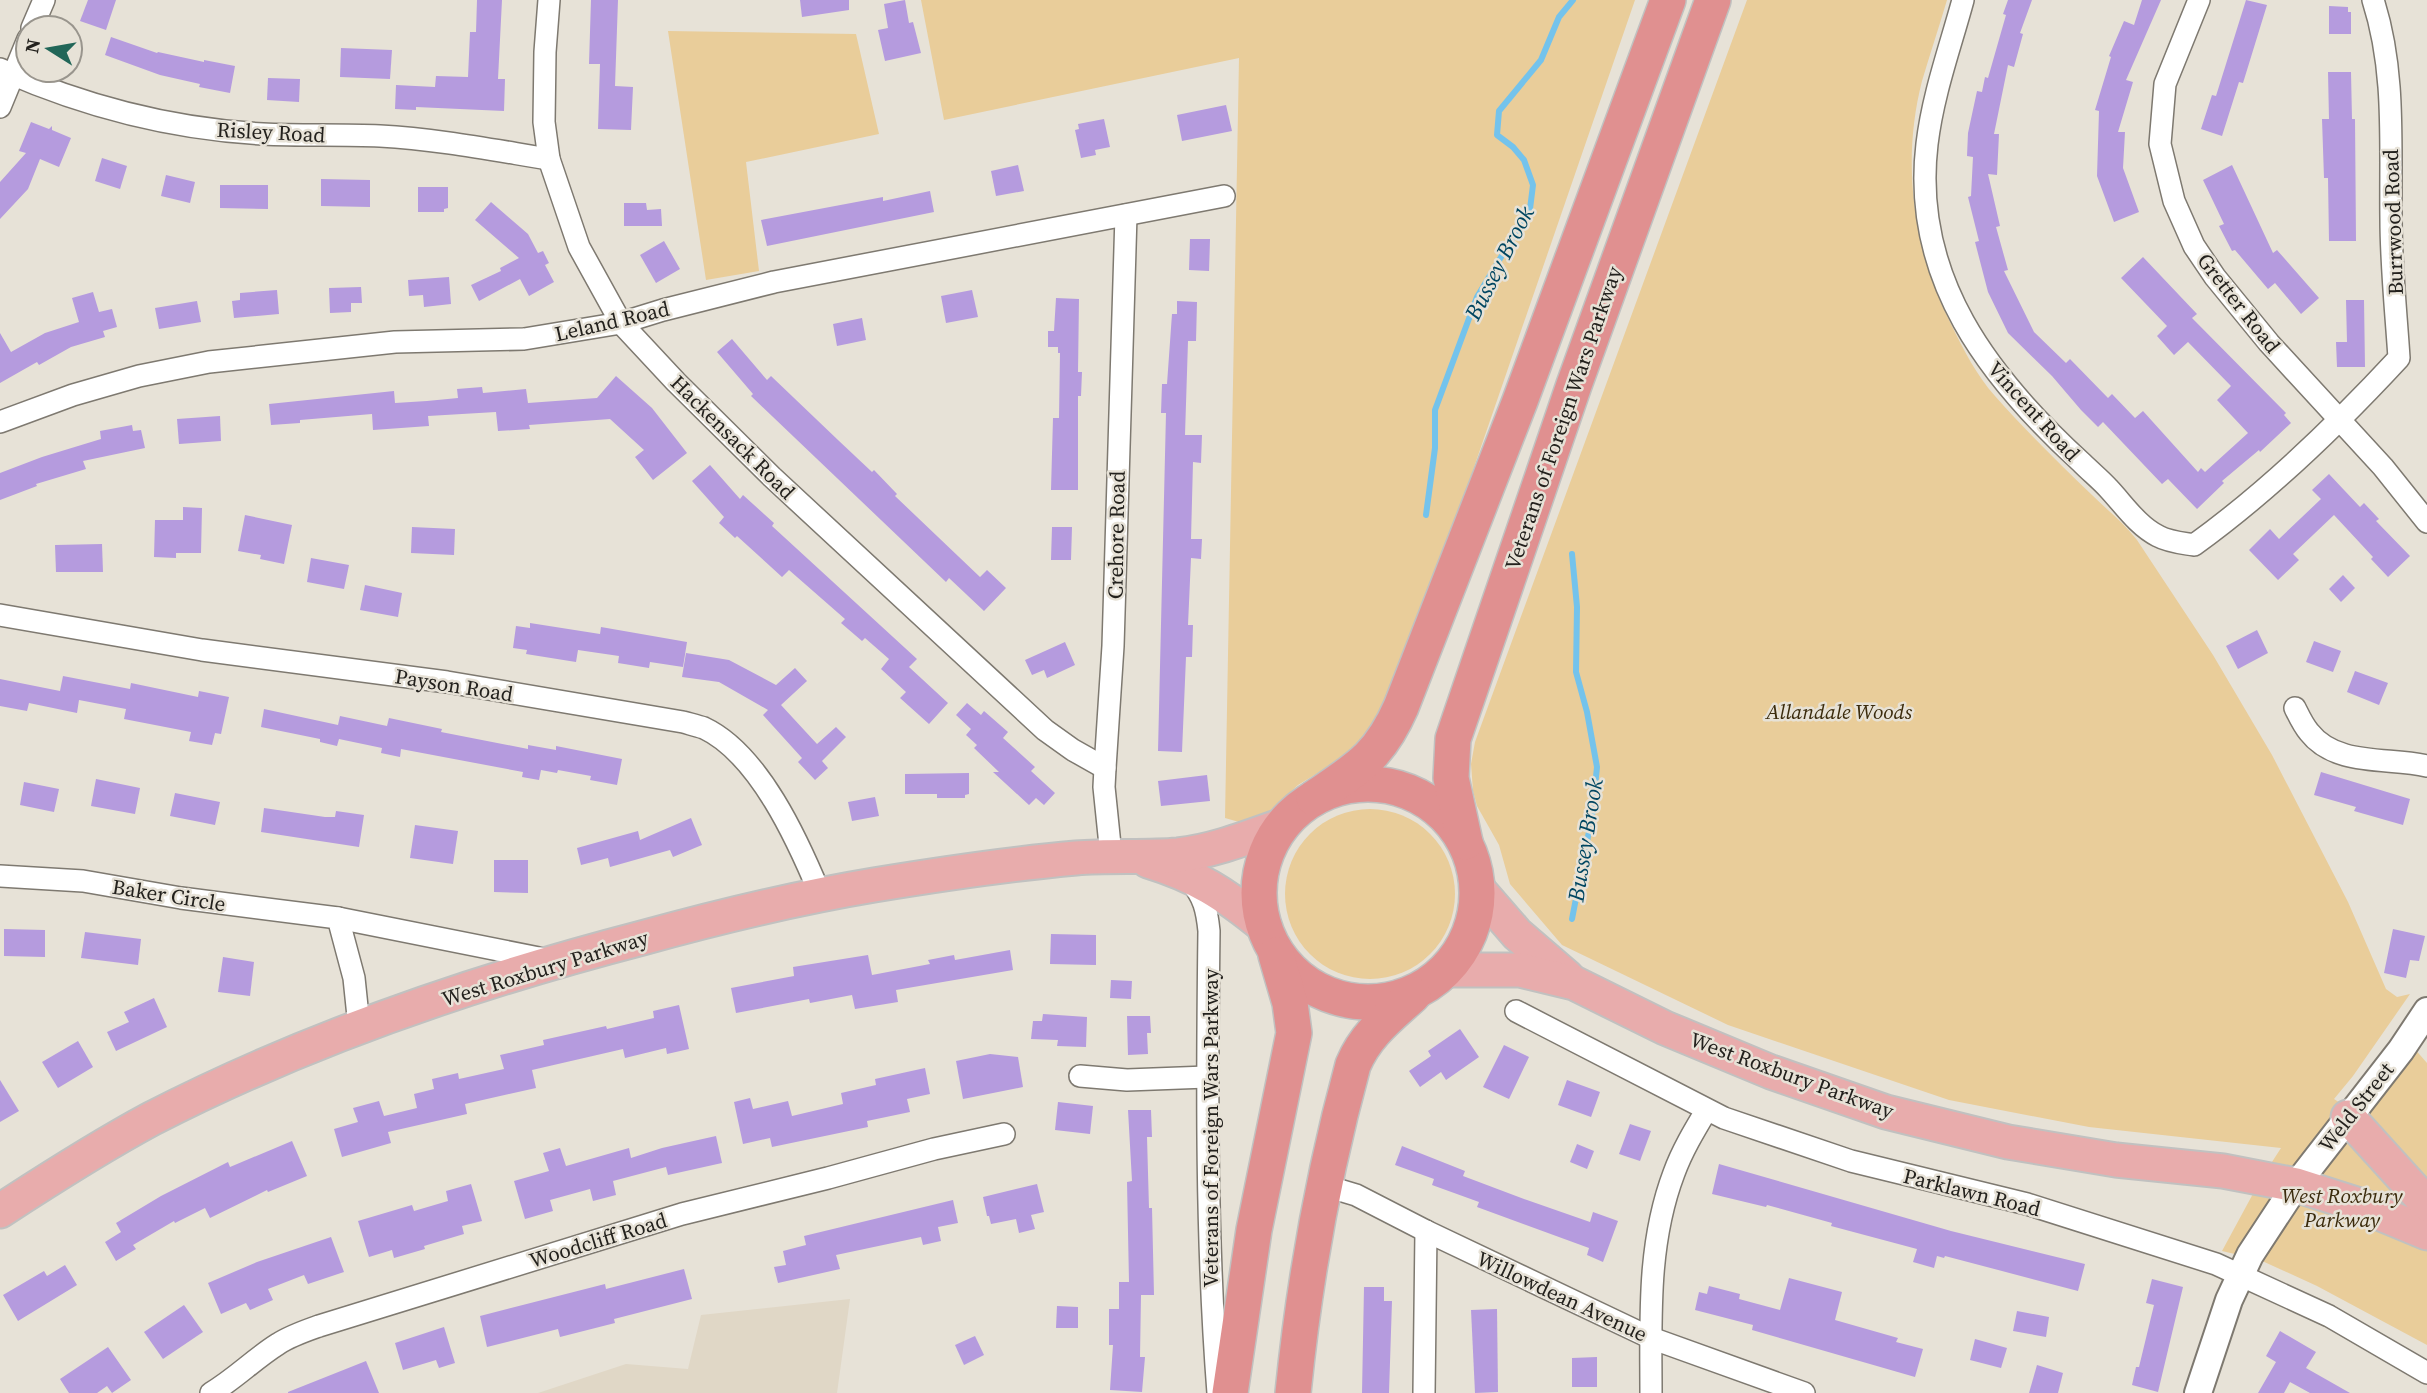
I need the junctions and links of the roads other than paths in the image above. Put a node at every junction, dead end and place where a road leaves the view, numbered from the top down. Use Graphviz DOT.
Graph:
graph roads {
  1 [pos="548,0"];
  2 [pos="1668,0"];
  3 [pos="1713,0"];
  4 [pos="1963,0"];
  5 [pos="2199,0"];
  6 [pos="2373,0"];
  7 [pos="7,72"];
  8 [pos="0,107"];
  9 [pos="549,159"];
  10 [pos="1224,196"];
  11 [pos="1126,215"];
  12 [pos="621,323"];
  13 [pos="0,422"];
  14 [pos="2340,422"];
  15 [pos="2427,522"];
  16 [pos="0,615"];
  17 [pos="2295,708"];
  18 [pos="2427,766"];
  19 [pos="1105,768"];
  20 [pos="1314,798"];
  21 [pos="1283,825"];
  22 [pos="1465,842"];
  23 [pos="1122,856"];
  24 [pos="1182,871"];
  25 [pos="0,876"];
  26 [pos="1478,888"];
  27 [pos="820,894"];
  28 [pos="338,918"];
  29 [pos="1269,936"];
  30 [pos="555,961"];
  31 [pos="1446,970"];
  32 [pos="1574,983"];
  33 [pos="1418,990"];
  34 [pos="1516,1011"];
  35 [pos="359,1026"];
  36 [pos="2424,1027"];
  37 [pos="1080,1076"];
  38 [pos="1207,1077"];
  39 [pos="1706,1111"];
  40 [pos="2348,1117"];
  41 [pos="1004,1134"];
  42 [pos="2295,1185"];
  43 [pos="1326,1186"];
  44 [pos="2427,1204"];
  45 [pos="0,1211"];
  46 [pos="1426,1231"];
  47 [pos="2427,1233"];
  48 [pos="2241,1274"];
  49 [pos="1651,1338"];
  50 [pos="2427,1373"];
  51 [pos="211,1393"];
  52 [pos="1218,1393"];
  53 [pos="1230,1393"];
  54 [pos="1293,1393"];
  55 [pos="1424,1393"];
  56 [pos="1651,1393"];
  57 [pos="1804,1393"];
  58 [pos="2198,1393"];
  1 -- 9 [label="street, Hackensack Road"];
  2 -- 20 [label="highway, Veterans of Foreign Wars Parkway"];
  3 -- 22 [label="highway, Veterans of Foreign Wars Parkway"];
  4 -- 14 [label="street, Vincent Road"];
  5 -- 14 [label="street, Gretter Road"];
  6 -- 14 [label="street, Burrwood Road"];
  7 -- 8 [label="street"];
  7 -- 9 [label="street, Risley Road"];
  9 -- 12 [label="street, Hackensack Road"];
  10 -- 11 [label="street, Leland Road"];
  11 -- 12 [label="street, Leland Road"];
  11 -- 19 [label="street, Crehore Road"];
  12 -- 13 [label="street, Leland Road"];
  12 -- 19 [label="street, Hackensack Road"];
  14 -- 15 [label="street, Gretter Road"];
  16 -- 27 [label="street, Payson Road"];
  17 -- 18 [label="street"];
  19 -- 23 [label="street, Crehore Road"];
  20 -- 21 [label="highway"];
  20 -- 22 [label="highway"];
  21 -- 23 [label="main road, West Roxbury Parkway"];
  21 -- 29 [label="highway"];
  22 -- 26 [label="highway"];
  23 -- 24 [label="main road, West Roxbury Parkway"];
  23 -- 27 [label="main road, West Roxbury Parkway"];
  24 -- 29 [label="main road, West Roxbury Parkway"];
  24 -- 38 [label="street, Veterans of Foreign Wars Parkway"];
  25 -- 28 [label="street, Baker Circle"];
  26 -- 31 [label="highway"];
  26 -- 32 [label="main road, West Roxbury Parkway"];
  27 -- 30 [label="main road, West Roxbury Parkway"];
  28 -- 30 [label="street, Baker Circle"];
  28 -- 35 [label="street"];
  29 -- 33 [label="highway"];
  29 -- 53 [label="highway, Veterans of Foreign Wars Parkway"];
  30 -- 35 [label="main road, West Roxbury Parkway"];
  31 -- 32 [label="main road, West Roxbury Parkway"];
  31 -- 33 [label="highway"];
  32 -- 42 [label="main road, West Roxbury Parkway"];
  33 -- 43 [label="highway"];
  34 -- 39 [label="street, Parklawn Road"];
  35 -- 45 [label="main road, West Roxbury Parkway"];
  36 -- 40 [label="street, Weld Street"];
  37 -- 38 [label="street"];
  38 -- 52 [label="street, Veterans of Foreign Wars Parkway"];
  39 -- 48 [label="street, Parklawn Road"];
  39 -- 49 [label="street"];
  40 -- 42 [label="street, Weld Street"];
  40 -- 44 [label="main road"];
  41 -- 51 [label="street, Woodcliff Road"];
  42 -- 47 [label="main road, West Roxbury Parkway"];
  42 -- 48 [label="street, Weld Street"];
  43 -- 46 [label="street, Willowdean Avenue"];
  43 -- 54 [label="highway"];
  46 -- 49 [label="street, Willowdean Avenue"];
  46 -- 55 [label="street"];
  48 -- 50 [label="street, Parklawn Road"];
  48 -- 58 [label="street, Weld Street"];
  49 -- 56 [label="street"];
  49 -- 57 [label="street, Willowdean Avenue"];
}
